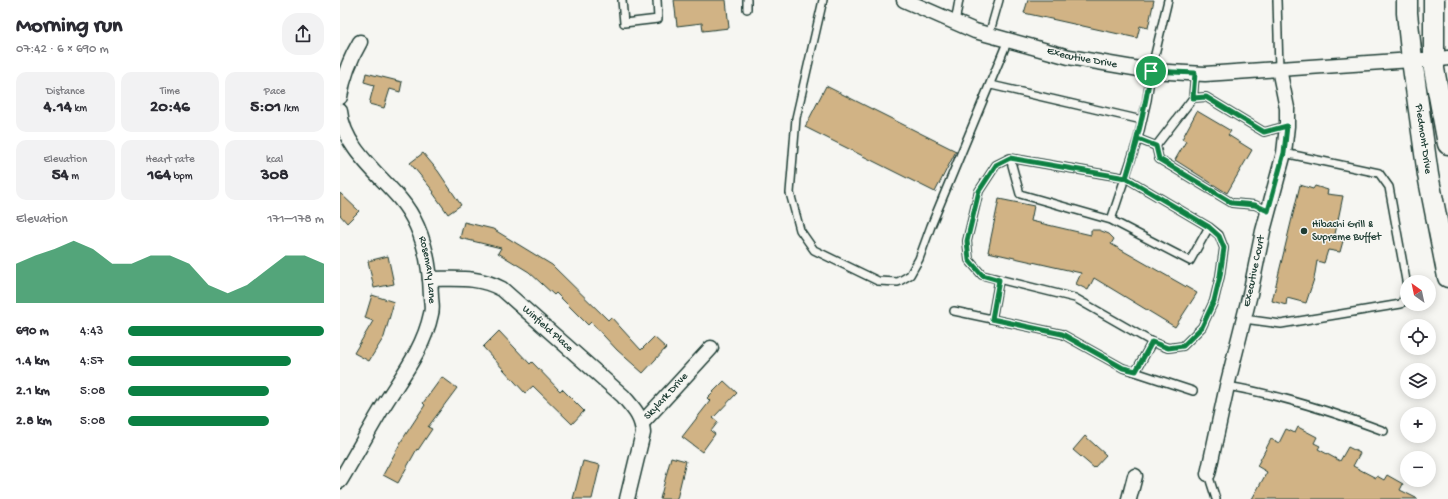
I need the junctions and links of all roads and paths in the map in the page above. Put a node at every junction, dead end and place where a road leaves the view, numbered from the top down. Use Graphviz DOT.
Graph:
graph roads {
  1 [pos="622,0"];
  2 [pos="657,0"];
  3 [pos="746,0"];
  4 [pos="822,0"];
  5 [pos="904,0"];
  6 [pos="959,0"];
  7 [pos="999,0"];
  8 [pos="1168,0"];
  9 [pos="1277,0"];
  10 [pos="1407,0"];
  11 [pos="1434,0"];
  12 [pos="747,8"];
  13 [pos="955,23"];
  14 [pos="990,35"];
  15 [pos="1008,40"];
  16 [pos="360,42"];
  17 [pos="1441,59"];
  18 [pos="1412,60"];
  19 [pos="1279,69"];
  20 [pos="1151,71"];
  21 [pos="1195,73"];
  22 [pos="991,85"];
  23 [pos="340,97"];
  24 [pos="1193,98"];
  25 [pos="340,111"];
  26 [pos="1142,120"];
  27 [pos="1287,126"];
  28 [pos="1138,139"];
  29 [pos="1448,144"];
  30 [pos="1156,146"];
  31 [pos="1284,153"];
  32 [pos="1010,158"];
  33 [pos="1126,178"];
  34 [pos="1268,211"];
  35 [pos="1111,220"];
  36 [pos="1209,227"];
  37 [pos="1405,275"];
  38 [pos="1448,277"];
  39 [pos="430,280"];
  40 [pos="999,280"];
  41 [pos="1400,304"];
  42 [pos="954,311"];
  43 [pos="992,319"];
  44 [pos="1244,319"];
  45 [pos="1152,342"];
  46 [pos="711,348"];
  47 [pos="1136,371"];
  48 [pos="1227,386"];
  49 [pos="1193,391"];
  50 [pos="642,423"];
  51 [pos="1384,430"];
  52 [pos="1208,474"];
  53 [pos="1135,476"];
  54 [pos="340,481"];
  55 [pos="627,499"];
  56 [pos="1129,499"];
  57 [pos="1216,499"];
  1 -- 2 [label="lane"];
  3 -- 12 [label="lane"];
  4 -- 22 [label="lane"];
  5 -- 13 [label="street, Executive Drive"];
  6 -- 13 [label="lane"];
  7 -- 14 [label="lane"];
  8 -- 20 [label="lane"];
  9 -- 19 [label="lane"];
  10 -- 18 [label="main road, Piedmont Drive"];
  11 -- 17 [label="main road, Piedmont Drive"];
  13 -- 14 [label="street, Executive Drive"];
  14 -- 15 [label="street, Executive Drive"];
  15 -- 20 [label="street, Executive Drive"];
  15 -- 22 [label="lane"];
  16 -- 23 [label="street"];
  17 -- 18 [label="street, Executive Drive"];
  17 -- 29 [label="main road, Piedmont Drive"];
  18 -- 19 [label="street, Executive Drive"];
  18 -- 38 [label="main road, Piedmont Drive"];
  19 -- 21 [label="street, Executive Drive"];
  19 -- 27 [label="street, Executive Court"];
  20 -- 21 [label="street, Executive Drive"];
  20 -- 26 [label="lane"];
  21 -- 24 [label="lane"];
  22 -- 26 [label="lane"];
  24 -- 27 [label="lane"];
  24 -- 30 [label="lane"];
  25 -- 39 [label="street, Rosemary Lane"];
  26 -- 28 [label="lane"];
  27 -- 31 [label="street, Executive Court"];
  28 -- 30 [label="lane"];
  28 -- 33 [label="lane"];
  30 -- 34 [label="lane"];
  31 -- 34 [label="street, Executive Court"];
  31 -- 37 [label="lane"];
  32 -- 33 [label="lane"];
  32 -- 35 [label="lane"];
  32 -- 40 [label="lane"];
  33 -- 35 [label="lane"];
  33 -- 36 [label="lane"];
  34 -- 44 [label="street, Executive Court"];
  35 -- 36 [label="lane"];
  36 -- 45 [label="lane"];
  39 -- 50 [label="street, Winfield Place"];
  39 -- 54 [label="street, Rosemary Lane"];
  40 -- 43 [label="lane"];
  40 -- 45 [label="lane"];
  41 -- 44 [label="lane"];
  42 -- 43 [label="lane"];
  43 -- 47 [label="lane"];
  44 -- 48 [label="street, Executive Court"];
  45 -- 47 [label="lane"];
  46 -- 50 [label="street, Skylark Drive"];
  47 -- 49 [label="lane"];
  48 -- 51 [label="lane"];
  48 -- 52 [label="street, Executive Court"];
  50 -- 55 [label="street, Skylark Drive"];
  52 -- 57 [label="lane"];
  53 -- 56 [label="street"];
}
